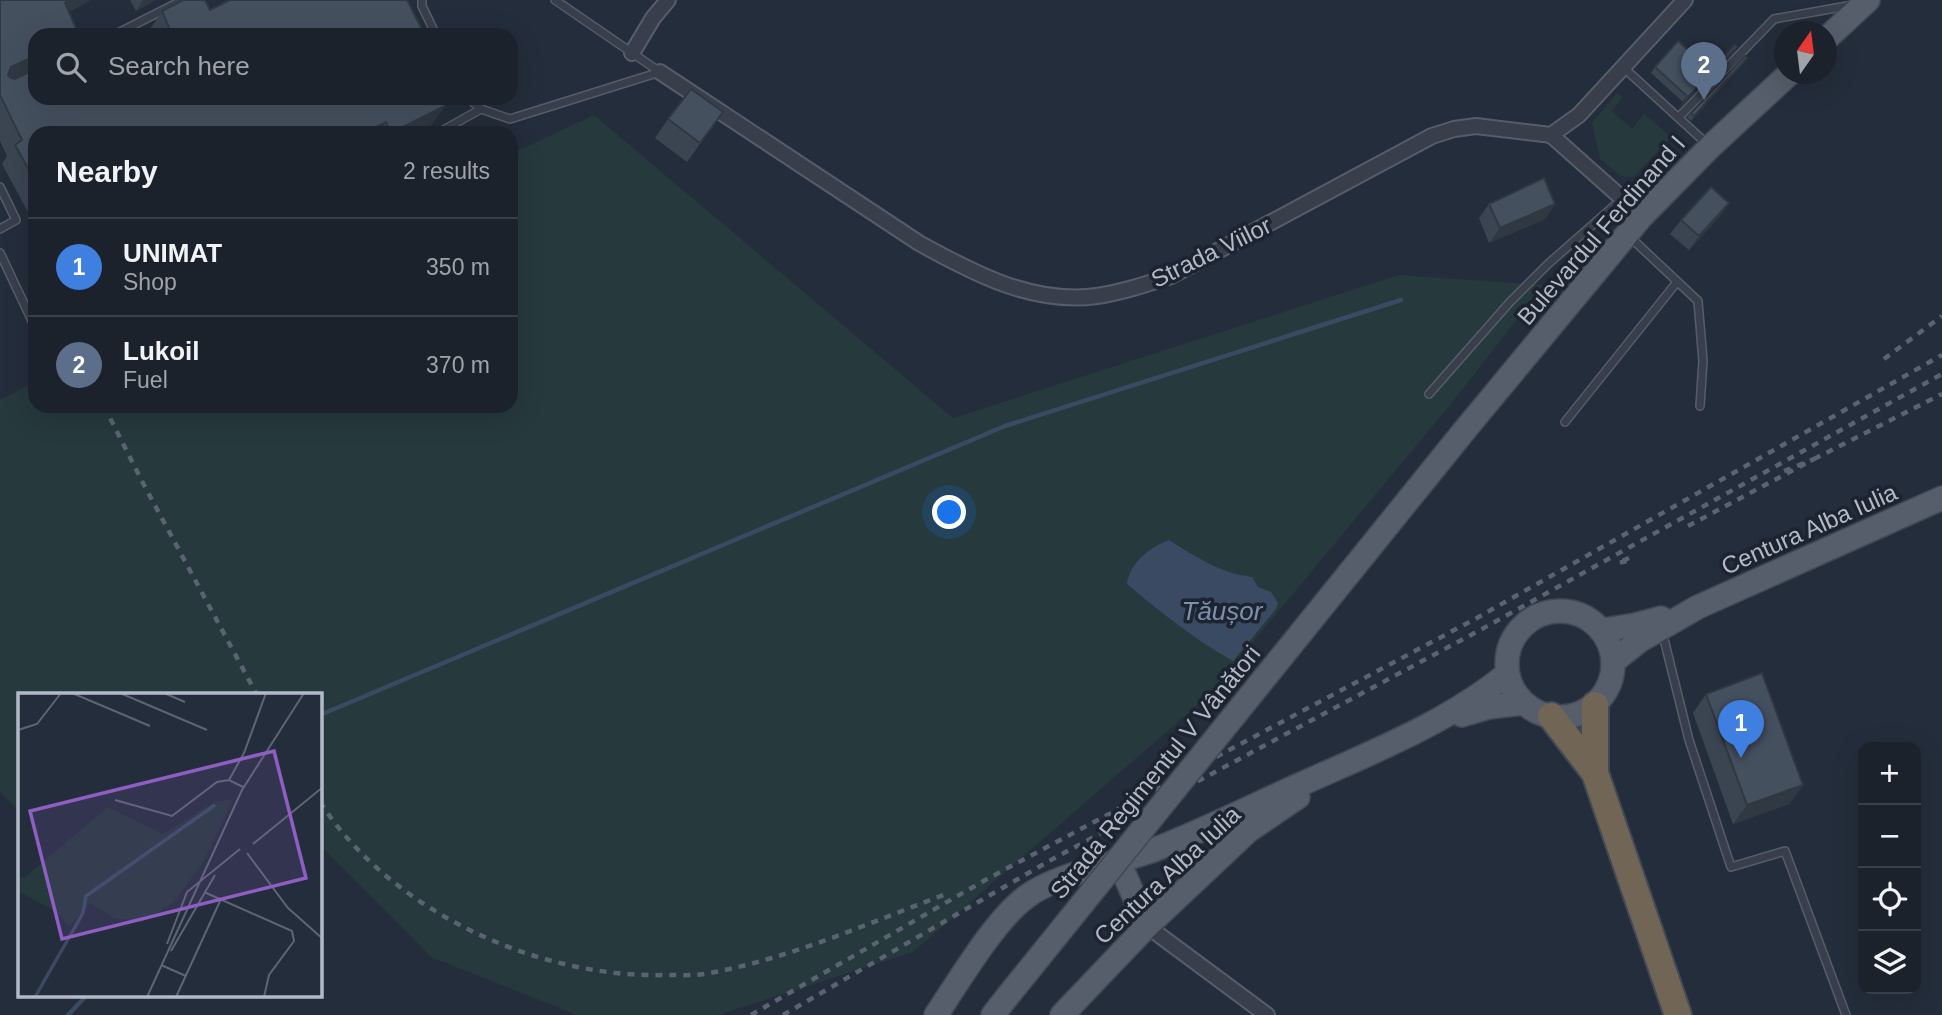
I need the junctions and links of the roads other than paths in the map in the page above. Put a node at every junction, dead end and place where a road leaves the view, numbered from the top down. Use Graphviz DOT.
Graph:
graph roads {
  1 [pos="183,0"];
  2 [pos="422,0"];
  3 [pos="555,0"];
  4 [pos="668,0"];
  5 [pos="1685,0"];
  6 [pos="1867,2"];
  7 [pos="128,28"];
  8 [pos="433,28"];
  9 [pos="1837,29"];
  10 [pos="632,53"];
  11 [pos="1623,67"];
  12 [pos="660,72"];
  13 [pos="1778,84"];
  14 [pos="476,105"];
  15 [pos="481,109"];
  16 [pos="1679,117"];
  17 [pos="451,126"];
  18 [pos="1551,135"];
  19 [pos="1710,147"];
  20 [pos="0,187"];
  21 [pos="1623,198"];
  22 [pos="1643,216"];
  23 [pos="0,229"];
  24 [pos="1626,233"];
  25 [pos="0,253"];
  26 [pos="1677,282"];
  27 [pos="28,312"];
  28 [pos="1429,394"];
  29 [pos="1700,406"];
  30 [pos="1565,422"];
  31 [pos="1464,431"];
  32 [pos="1942,498"];
  33 [pos="1698,607"];
  34 [pos="1661,628"];
  35 [pos="1602,630"];
  36 [pos="1614,661"];
  37 [pos="1507,674"];
  38 [pos="1523,703"];
  39 [pos="1595,705"];
  40 [pos="1551,716"];
  41 [pos="1429,725"];
  42 [pos="1352,761"];
  43 [pos="1595,773"];
  44 [pos="1119,862"];
  45 [pos="1147,926"];
  46 [pos="1000,1006"];
  47 [pos="936,1015"];
  48 [pos="1062,1015"];
  49 [pos="1267,1015"];
  50 [pos="1678,1015"];
  51 [pos="1846,1015"];
  1 -- 7 [label="lane"];
  2 -- 8 [label="lane"];
  3 -- 10 [label="lane"];
  4 -- 10 [label="street"];
  5 -- 11 [label="street"];
  6 -- 9 [label="main road"];
  6 -- 16 [label="lane"];
  10 -- 12 [label="lane"];
  11 -- 16 [label="lane"];
  11 -- 18 [label="street"];
  12 -- 15 [label="lane"];
  12 -- 18 [label="street, Strada Viilor"];
  13 -- 19 [label="main road, Bulevardul Ferdinand I"];
  14 -- 15 [label="lane"];
  15 -- 17 [label="lane"];
  16 -- 19 [label="lane"];
  18 -- 21 [label="street"];
  19 -- 22 [label="main road, Bulevardul Ferdinand I"];
  20 -- 23 [label="lane"];
  21 -- 22 [label="street"];
  21 -- 28 [label="lane"];
  22 -- 24 [label="main road, Bulevardul Ferdinand I"];
  24 -- 26 [label="lane"];
  24 -- 31 [label="main road, Bulevardul Ferdinand I"];
  25 -- 27 [label="lane"];
  26 -- 29 [label="lane"];
  26 -- 30 [label="lane"];
  31 -- 46 [label="main road, Strada Regimentul V Vânători, bridge"];
  32 -- 33 [label="main road, Centura Alba Iulia"];
  33 -- 34 [label="main road, Centura Alba Iulia"];
  33 -- 35 [label="main road, Centura Alba Iulia"];
  34 -- 36 [label="main road, Centura Alba Iulia"];
  34 -- 51 [label="lane"];
  35 -- 36 [label="main road"];
  35 -- 37 [label="main road"];
  36 -- 39 [label="main road"];
  37 -- 38 [label="main road"];
  37 -- 41 [label="main road, Centura Alba Iulia"];
  38 -- 40 [label="main road"];
  38 -- 41 [label="main road, Centura Alba Iulia"];
  39 -- 40 [label="main road"];
  39 -- 43 [label="highway"];
  40 -- 43 [label="highway"];
  41 -- 42 [label="main road, Centura Alba Iulia"];
  42 -- 44 [label="main road, Centura Alba Iulia"];
  42 -- 45 [label="main road, Centura Alba Iulia"];
  43 -- 50 [label="highway"];
  44 -- 45 [label="main road"];
  44 -- 47 [label="main road, Centura Alba Iulia"];
  45 -- 48 [label="main road, Centura Alba Iulia"];
  45 -- 49 [label="street"];
}
